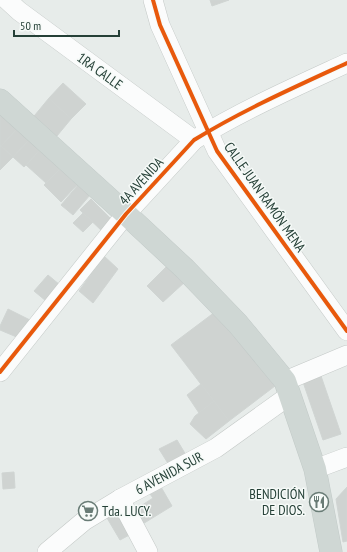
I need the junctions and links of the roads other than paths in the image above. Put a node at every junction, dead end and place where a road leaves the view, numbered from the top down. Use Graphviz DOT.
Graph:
graph roads {
  1 [pos="7,0"];
  2 [pos="154,0"];
  3 [pos="347,63"];
  4 [pos="0,100"];
  5 [pos="201,136"];
  6 [pos="126,214"];
  7 [pos="347,331"];
  8 [pos="347,355"];
  9 [pos="0,372"];
  10 [pos="288,388"];
  11 [pos="347,457"];
  12 [pos="315,469"];
  13 [pos="120,499"];
  14 [pos="47,552"];
  15 [pos="148,552"];
  16 [pos="331,552"];
  1 -- 5 [label="street, 1RA CALLE"];
  2 -- 5 [label="street, CALLE JUAN RAMÓN MENA"];
  3 -- 5 [label="street, 4A AVENIDA"];
  4 -- 6 [label="main road"];
  5 -- 6 [label="street, 4A AVENIDA"];
  5 -- 7 [label="street, CALLE JUAN RAMÓN MENA"];
  6 -- 9 [label="street, 4A AVENIDA"];
  6 -- 10 [label="main road"];
  8 -- 10 [label="street, 6 AVENIDA SUR"];
  10 -- 12 [label="main road"];
  10 -- 13 [label="street, 6 AVENIDA SUR"];
  11 -- 12 [label="street"];
  12 -- 16 [label="main road"];
  13 -- 14 [label="street, 6 AVENIDA SUR"];
  13 -- 15 [label="street"];
}
